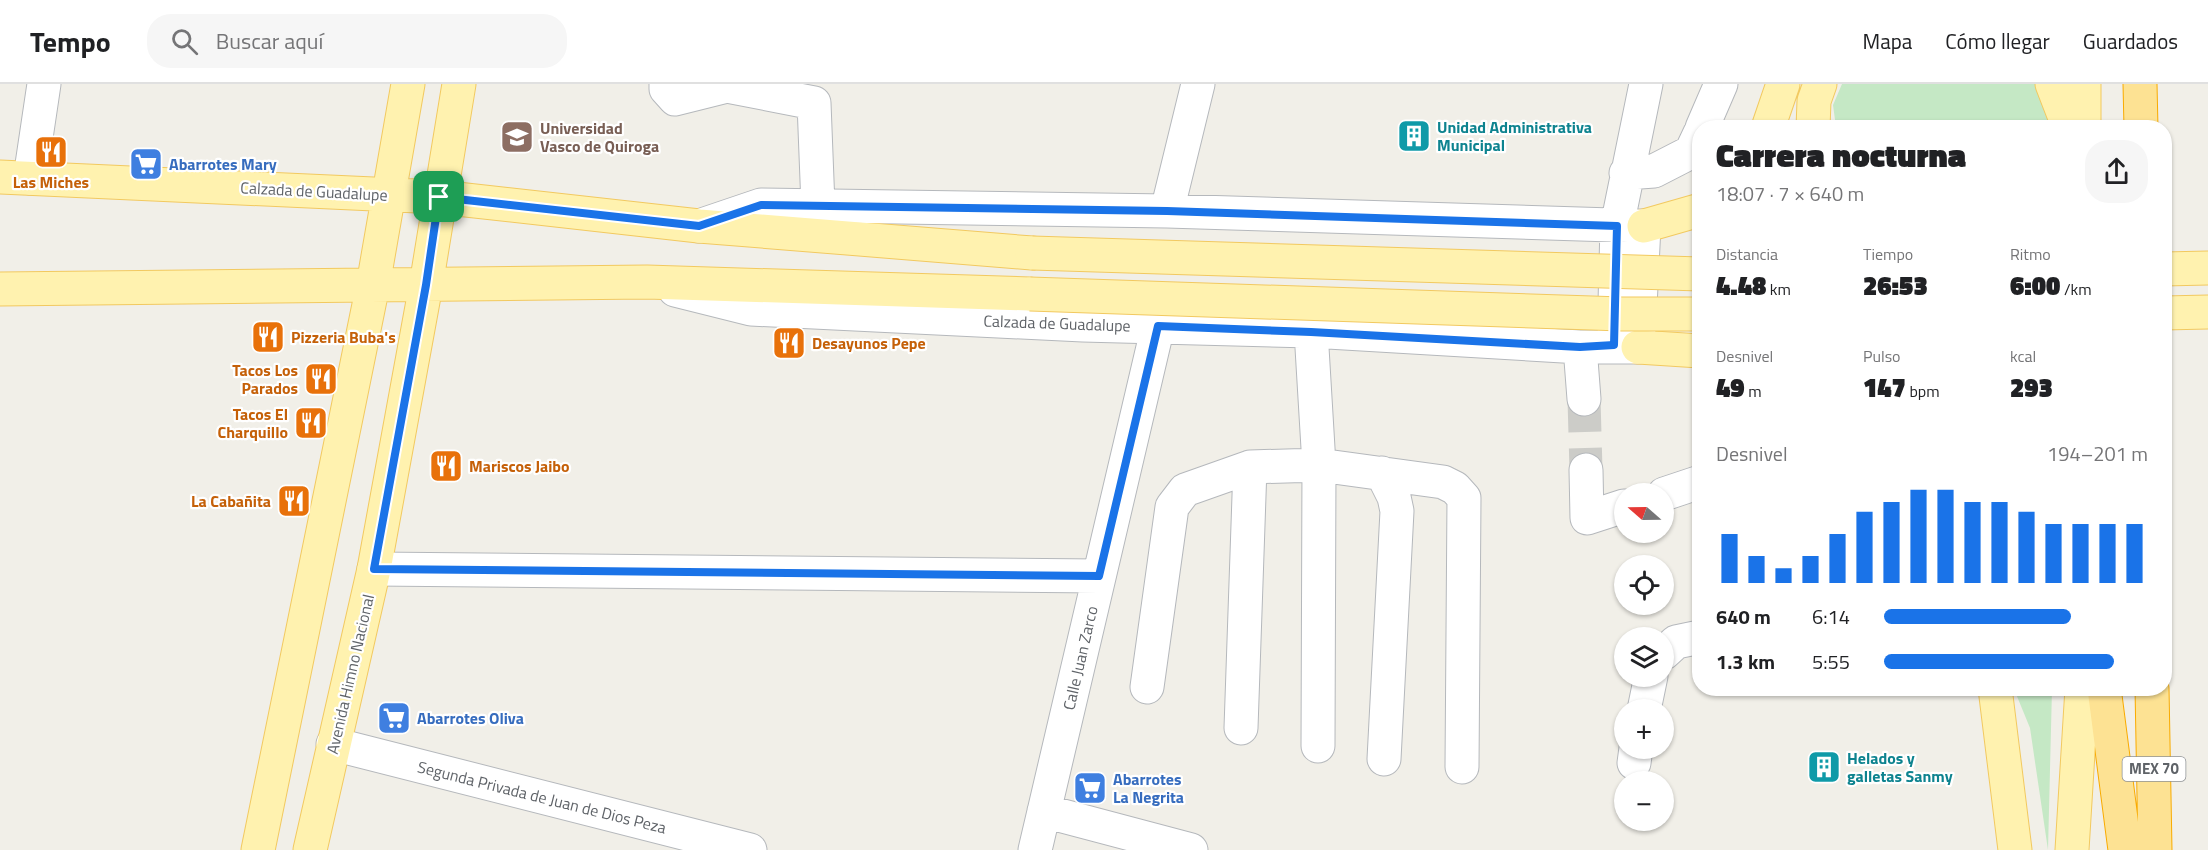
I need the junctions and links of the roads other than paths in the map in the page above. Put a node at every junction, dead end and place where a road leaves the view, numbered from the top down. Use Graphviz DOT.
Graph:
graph roads {
  1 [pos="44,84"];
  2 [pos="408,84"];
  3 [pos="459,84"];
  4 [pos="666,84"];
  5 [pos="1198,84"];
  6 [pos="1646,84"];
  7 [pos="1721,84"];
  8 [pos="1784,84"];
  9 [pos="1820,84"];
  10 [pos="2052,84"];
  11 [pos="2084,84"];
  12 [pos="2140,84"];
  13 [pos="1705,120"];
  14 [pos="1771,120"];
  15 [pos="1813,120"];
  16 [pos="2066,120"];
  17 [pos="2084,120"];
  18 [pos="2141,120"];
  19 [pos="1692,150"];
  20 [pos="1626,173"];
  21 [pos="15,178"];
  22 [pos="388,195"];
  23 [pos="439,197"];
  24 [pos="818,206"];
  25 [pos="1167,211"];
  26 [pos="1692,212"];
  27 [pos="699,226"];
  28 [pos="1630,226"];
  29 [pos="2208,268"];
  30 [pos="2172,269"];
  31 [pos="1692,274"];
  32 [pos="647,282"];
  33 [pos="373,285"];
  34 [pos="426,285"];
  35 [pos="0,289"];
  36 [pos="2208,312"];
  37 [pos="2172,313"];
  38 [pos="1692,314"];
  39 [pos="1158,326"];
  40 [pos="1311,332"];
  41 [pos="1626,346"];
  42 [pos="1580,347"];
  43 [pos="1692,350"];
  44 [pos="1584,399"];
  45 [pos="1319,465"];
  46 [pos="1250,467"];
  47 [pos="1586,470"];
  48 [pos="1382,472"];
  49 [pos="1692,485"];
  50 [pos="1674,491"];
  51 [pos="1614,509"];
  52 [pos="374,569"];
  53 [pos="1099,576"];
  54 [pos="1692,639"];
  55 [pos="1674,644"];
  56 [pos="1146,687"];
  57 [pos="1996,696"];
  58 [pos="2082,696"];
  59 [pos="2105,696"];
  60 [pos="2152,696"];
  61 [pos="1240,728"];
  62 [pos="333,744"];
  63 [pos="1318,746"];
  64 [pos="1384,759"];
  65 [pos="1462,767"];
  66 [pos="1044,811"];
  67 [pos="258,850"];
  68 [pos="310,850"];
  69 [pos="750,850"];
  70 [pos="1035,850"];
  71 [pos="1191,850"];
  72 [pos="2015,850"];
  73 [pos="2072,850"];
  74 [pos="2125,850"];
  75 [pos="2155,850"];
  1 -- 21 [label="street"];
  2 -- 22 [label="main road"];
  3 -- 23 [label="main road, Avenida Himno Nacional"];
  4 -- 24 [label="street"];
  5 -- 25 [label="street"];
  6 -- 20 [label="street"];
  7 -- 13 [label="street"];
  8 -- 14 [label="main road"];
  9 -- 15 [label="main road"];
  10 -- 16 [label="main road"];
  11 -- 17 [label="main road"];
  12 -- 18 [label="highway"];
  19 -- 20 [label="street"];
  20 -- 28 [label="street"];
  21 -- 22 [label="main road, Calzada de Guadalupe"];
  22 -- 23 [label="main road, Calzada de Guadalupe"];
  22 -- 33 [label="main road"];
  23 -- 27 [label="main road, Calzada de Guadalupe"];
  23 -- 34 [label="main road, Avenida Himno Nacional"];
  24 -- 25 [label="street, Calzada de Guadalupe"];
  24 -- 27 [label="street, Calzada de Guadalupe"];
  25 -- 28 [label="street, Calzada de Guadalupe"];
  26 -- 28 [label="main road"];
  27 -- 31 [label="main road, Calzada de Guadalupe, bridge"];
  28 -- 41 [label="street"];
  29 -- 30 [label="main road"];
  32 -- 34 [label="main road, Calzada de Guadalupe"];
  32 -- 38 [label="main road, Calzada de Guadalupe, bridge"];
  32 -- 39 [label="street, Calzada de Guadalupe"];
  33 -- 34 [label="main road, Calzada de Guadalupe"];
  33 -- 35 [label="main road, Calzada de Guadalupe"];
  33 -- 67 [label="main road"];
  34 -- 52 [label="main road, Avenida Himno Nacional"];
  36 -- 37 [label="main road"];
  39 -- 40 [label="street, Calzada de Guadalupe"];
  39 -- 53 [label="street, Calle Juan Zarco"];
  40 -- 42 [label="street, Calzada de Guadalupe"];
  40 -- 45 [label="street"];
  41 -- 42 [label="street, Calzada de Guadalupe"];
  41 -- 43 [label="main road"];
  42 -- 44 [label="street"];
  45 -- 46 [label="street"];
  45 -- 48 [label="street"];
  45 -- 63 [label="street"];
  46 -- 56 [label="street"];
  46 -- 61 [label="street"];
  47 -- 51 [label="street"];
  48 -- 64 [label="street"];
  48 -- 65 [label="street"];
  49 -- 50 [label="street"];
  52 -- 53 [label="street"];
  52 -- 62 [label="main road, Avenida Himno Nacional"];
  53 -- 66 [label="street, Calle Juan Zarco"];
  54 -- 55 [label="street"];
  57 -- 72 [label="main road"];
  58 -- 73 [label="main road"];
  59 -- 74 [label="highway"];
  60 -- 75 [label="highway, MEX 70"];
  62 -- 68 [label="main road, Avenida Himno Nacional"];
  62 -- 69 [label="street, Segunda Privada de Juan de Dios Peza"];
  66 -- 70 [label="street, Calle Juan Zarco"];
  66 -- 71 [label="street"];
}
